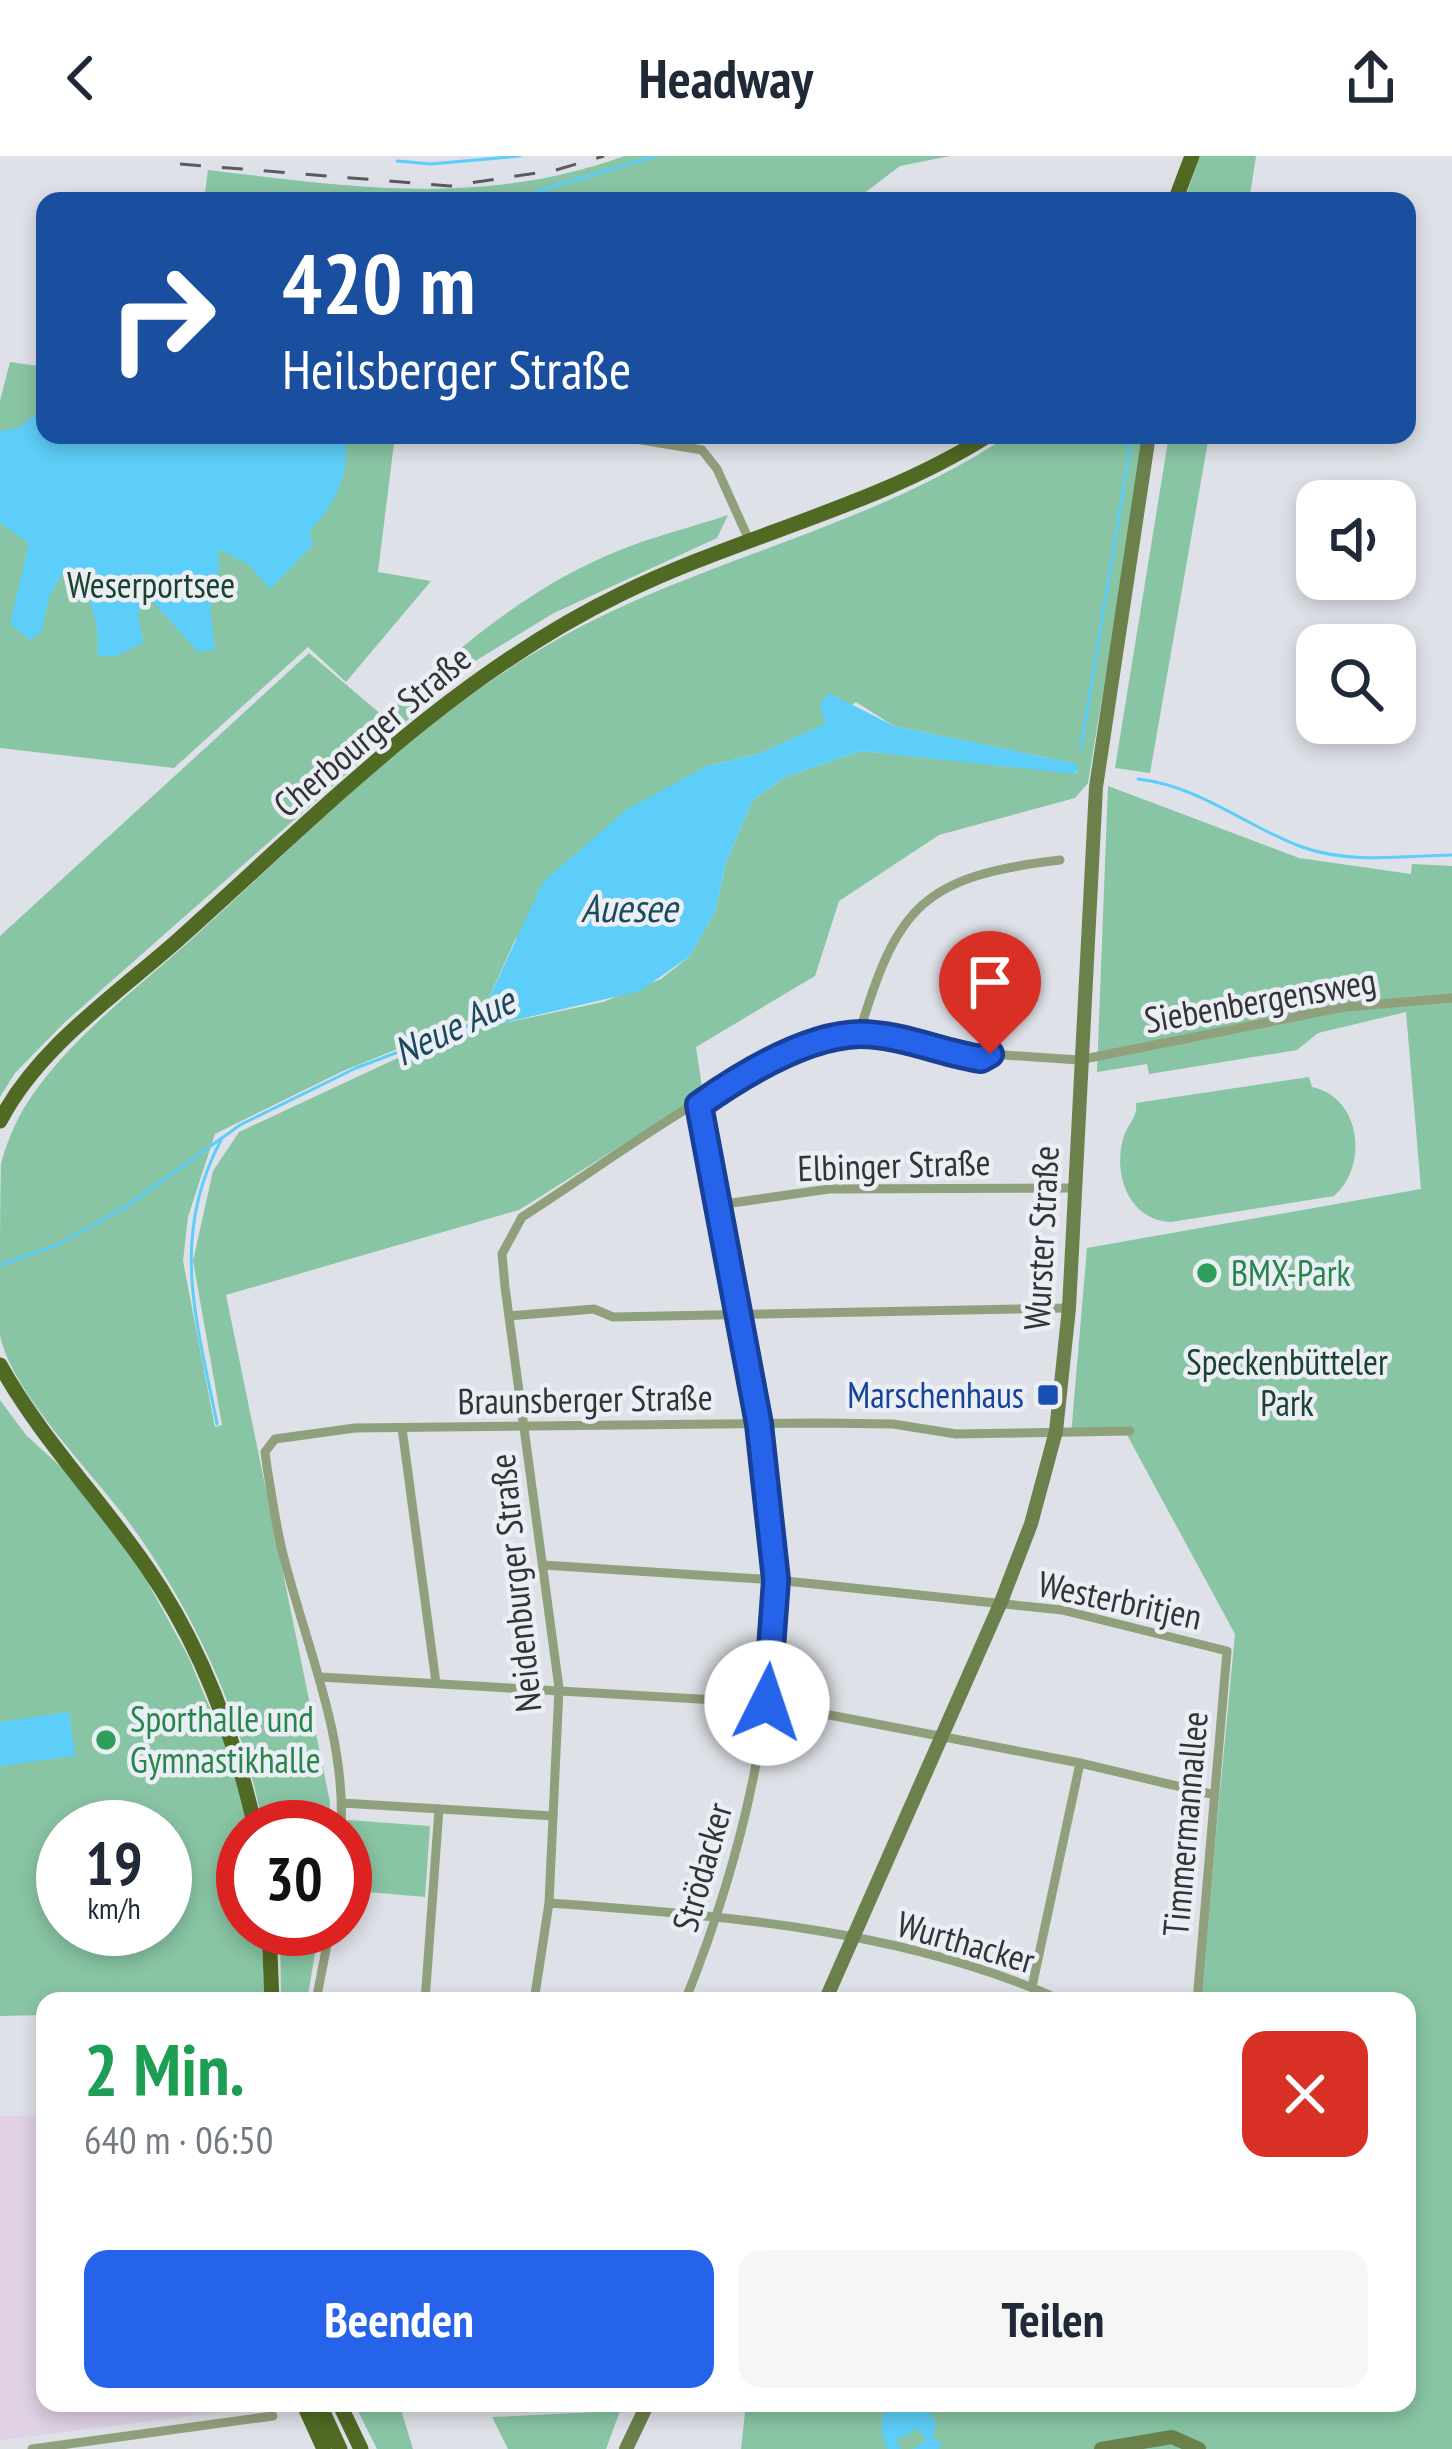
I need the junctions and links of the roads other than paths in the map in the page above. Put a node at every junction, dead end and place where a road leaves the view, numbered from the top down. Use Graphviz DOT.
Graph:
graph roads {
  1 [pos="1192,156"];
  2 [pos="1178,192"];
  3 [pos="662,444"];
  4 [pos="972,444"];
  5 [pos="1148,444"];
  6 [pos="749,540"];
  7 [pos="1060,860"];
  8 [pos="1452,998"];
  9 [pos="859,1034"];
  10 [pos="1079,1060"];
  11 [pos="699,1105"];
  12 [pos="0,1121"];
  13 [pos="1073,1188"];
  14 [pos="718,1204"];
  15 [pos="1070,1308"];
  16 [pos="739,1315"];
  17 [pos="509,1316"];
  18 [pos="0,1367"];
  19 [pos="759,1424"];
  20 [pos="525,1427"];
  21 [pos="402,1428"];
  22 [pos="1056,1431"];
  23 [pos="1130,1431"];
  24 [pos="543,1565"];
  25 [pos="776,1580"];
  26 [pos="1001,1602"];
  27 [pos="1227,1652"];
  28 [pos="320,1677"];
  29 [pos="436,1683"];
  30 [pos="559,1688"];
  31 [pos="767,1703"];
  32 [pos="943,1735"];
  33 [pos="1080,1763"];
  34 [pos="1215,1795"];
  35 [pos="247,1800"];
  36 [pos="341,1800"];
  37 [pos="372,1805"];
  38 [pos="439,1809"];
  39 [pos="553,1816"];
  40 [pos="549,1903"];
  41 [pos="720,1916"];
  42 [pos="854,1937"];
  43 [pos="270,1956"];
  44 [pos="325,1956"];
  45 [pos="1032,1987"];
  46 [pos="272,1992"];
  47 [pos="318,1992"];
  48 [pos="426,1992"];
  49 [pos="535,1992"];
  50 [pos="689,1992"];
  51 [pos="830,1992"];
  52 [pos="1043,1992"];
  53 [pos="1198,1992"];
  54 [pos="307,2412"];
  55 [pos="323,2412"];
  56 [pos="343,2412"];
  57 [pos="644,2412"];
  58 [pos="273,2416"];
  59 [pos="102,2444"];
  60 [pos="32,2449"];
  61 [pos="324,2449"];
  62 [pos="340,2449"];
  63 [pos="361,2449"];
  64 [pos="626,2449"];
  65 [pos="1101,2449"];
  66 [pos="1199,2449"];
  1 -- 2 [label="main road"];
  3 -- 6 [label="street"];
  4 -- 6 [label="main road, Cherbourger Straße"];
  5 -- 10 [label="street, Wurster Straße"];
  6 -- 12 [label="main road, Cherbourger Straße"];
  7 -- 9 [label="street"];
  8 -- 10 [label="street, Siebenbergensweg"];
  9 -- 10 [label="street, Siebenbergensweg"];
  9 -- 11 [label="street"];
  10 -- 13 [label="street, Wurster Straße"];
  11 -- 14 [label="street, Strödacker"];
  11 -- 17 [label="street, Neidenburger Straße"];
  13 -- 14 [label="street, Elbinger Straße"];
  13 -- 15 [label="street, Wurster Straße"];
  14 -- 16 [label="street, Strödacker"];
  15 -- 16 [label="street"];
  15 -- 22 [label="street, Wurster Straße"];
  16 -- 17 [label="street"];
  16 -- 19 [label="street, Strödacker"];
  17 -- 20 [label="street, Neidenburger Straße"];
  18 -- 35 [label="main road"];
  19 -- 20 [label="street, Braunsberger Straße"];
  19 -- 22 [label="street, Braunsberger Straße"];
  19 -- 25 [label="street, Strödacker"];
  20 -- 21 [label="street, Braunsberger Straße"];
  20 -- 24 [label="street, Neidenburger Straße"];
  21 -- 28 [label="street, Braunsberger Straße"];
  21 -- 29 [label="street"];
  22 -- 23 [label="street"];
  22 -- 26 [label="street, Wurster Straße"];
  24 -- 25 [label="street, Westerbritjen"];
  24 -- 30 [label="street, Neidenburger Straße"];
  25 -- 26 [label="street, Westerbritjen"];
  25 -- 31 [label="street, Strödacker"];
  26 -- 27 [label="street, Westerbritjen"];
  26 -- 32 [label="street, Wurster Straße"];
  27 -- 34 [label="street, Timmermannallee"];
  28 -- 29 [label="street"];
  28 -- 36 [label="street"];
  29 -- 30 [label="street"];
  30 -- 31 [label="street"];
  30 -- 39 [label="street, Neidenburger Straße"];
  31 -- 32 [label="street"];
  31 -- 41 [label="street, Strödacker"];
  32 -- 33 [label="street"];
  32 -- 42 [label="street, Wurster Straße"];
  33 -- 34 [label="street"];
  33 -- 45 [label="street"];
  34 -- 53 [label="street, Timmermannallee"];
  37 -- 38 [label="street"];
  38 -- 39 [label="street"];
  38 -- 48 [label="street"];
  39 -- 40 [label="street, Neidenburger Straße"];
  40 -- 41 [label="street, Wurthacker"];
  40 -- 49 [label="street, Neidenburger Straße"];
  41 -- 42 [label="street, Wurthacker"];
  41 -- 50 [label="street, Strödacker"];
  42 -- 45 [label="street, Wurthacker"];
  42 -- 51 [label="street, Wurster Straße"];
  43 -- 46 [label="main road"];
  44 -- 47 [label="street"];
  45 -- 52 [label="street, Wurthacker"];
  54 -- 61 [label="main road"];
  55 -- 62 [label="main road"];
  56 -- 63 [label="main road"];
  57 -- 64 [label="street"];
  58 -- 59 [label="street"];
  59 -- 60 [label="street"];
  65 -- 66 [label="street"];
}
